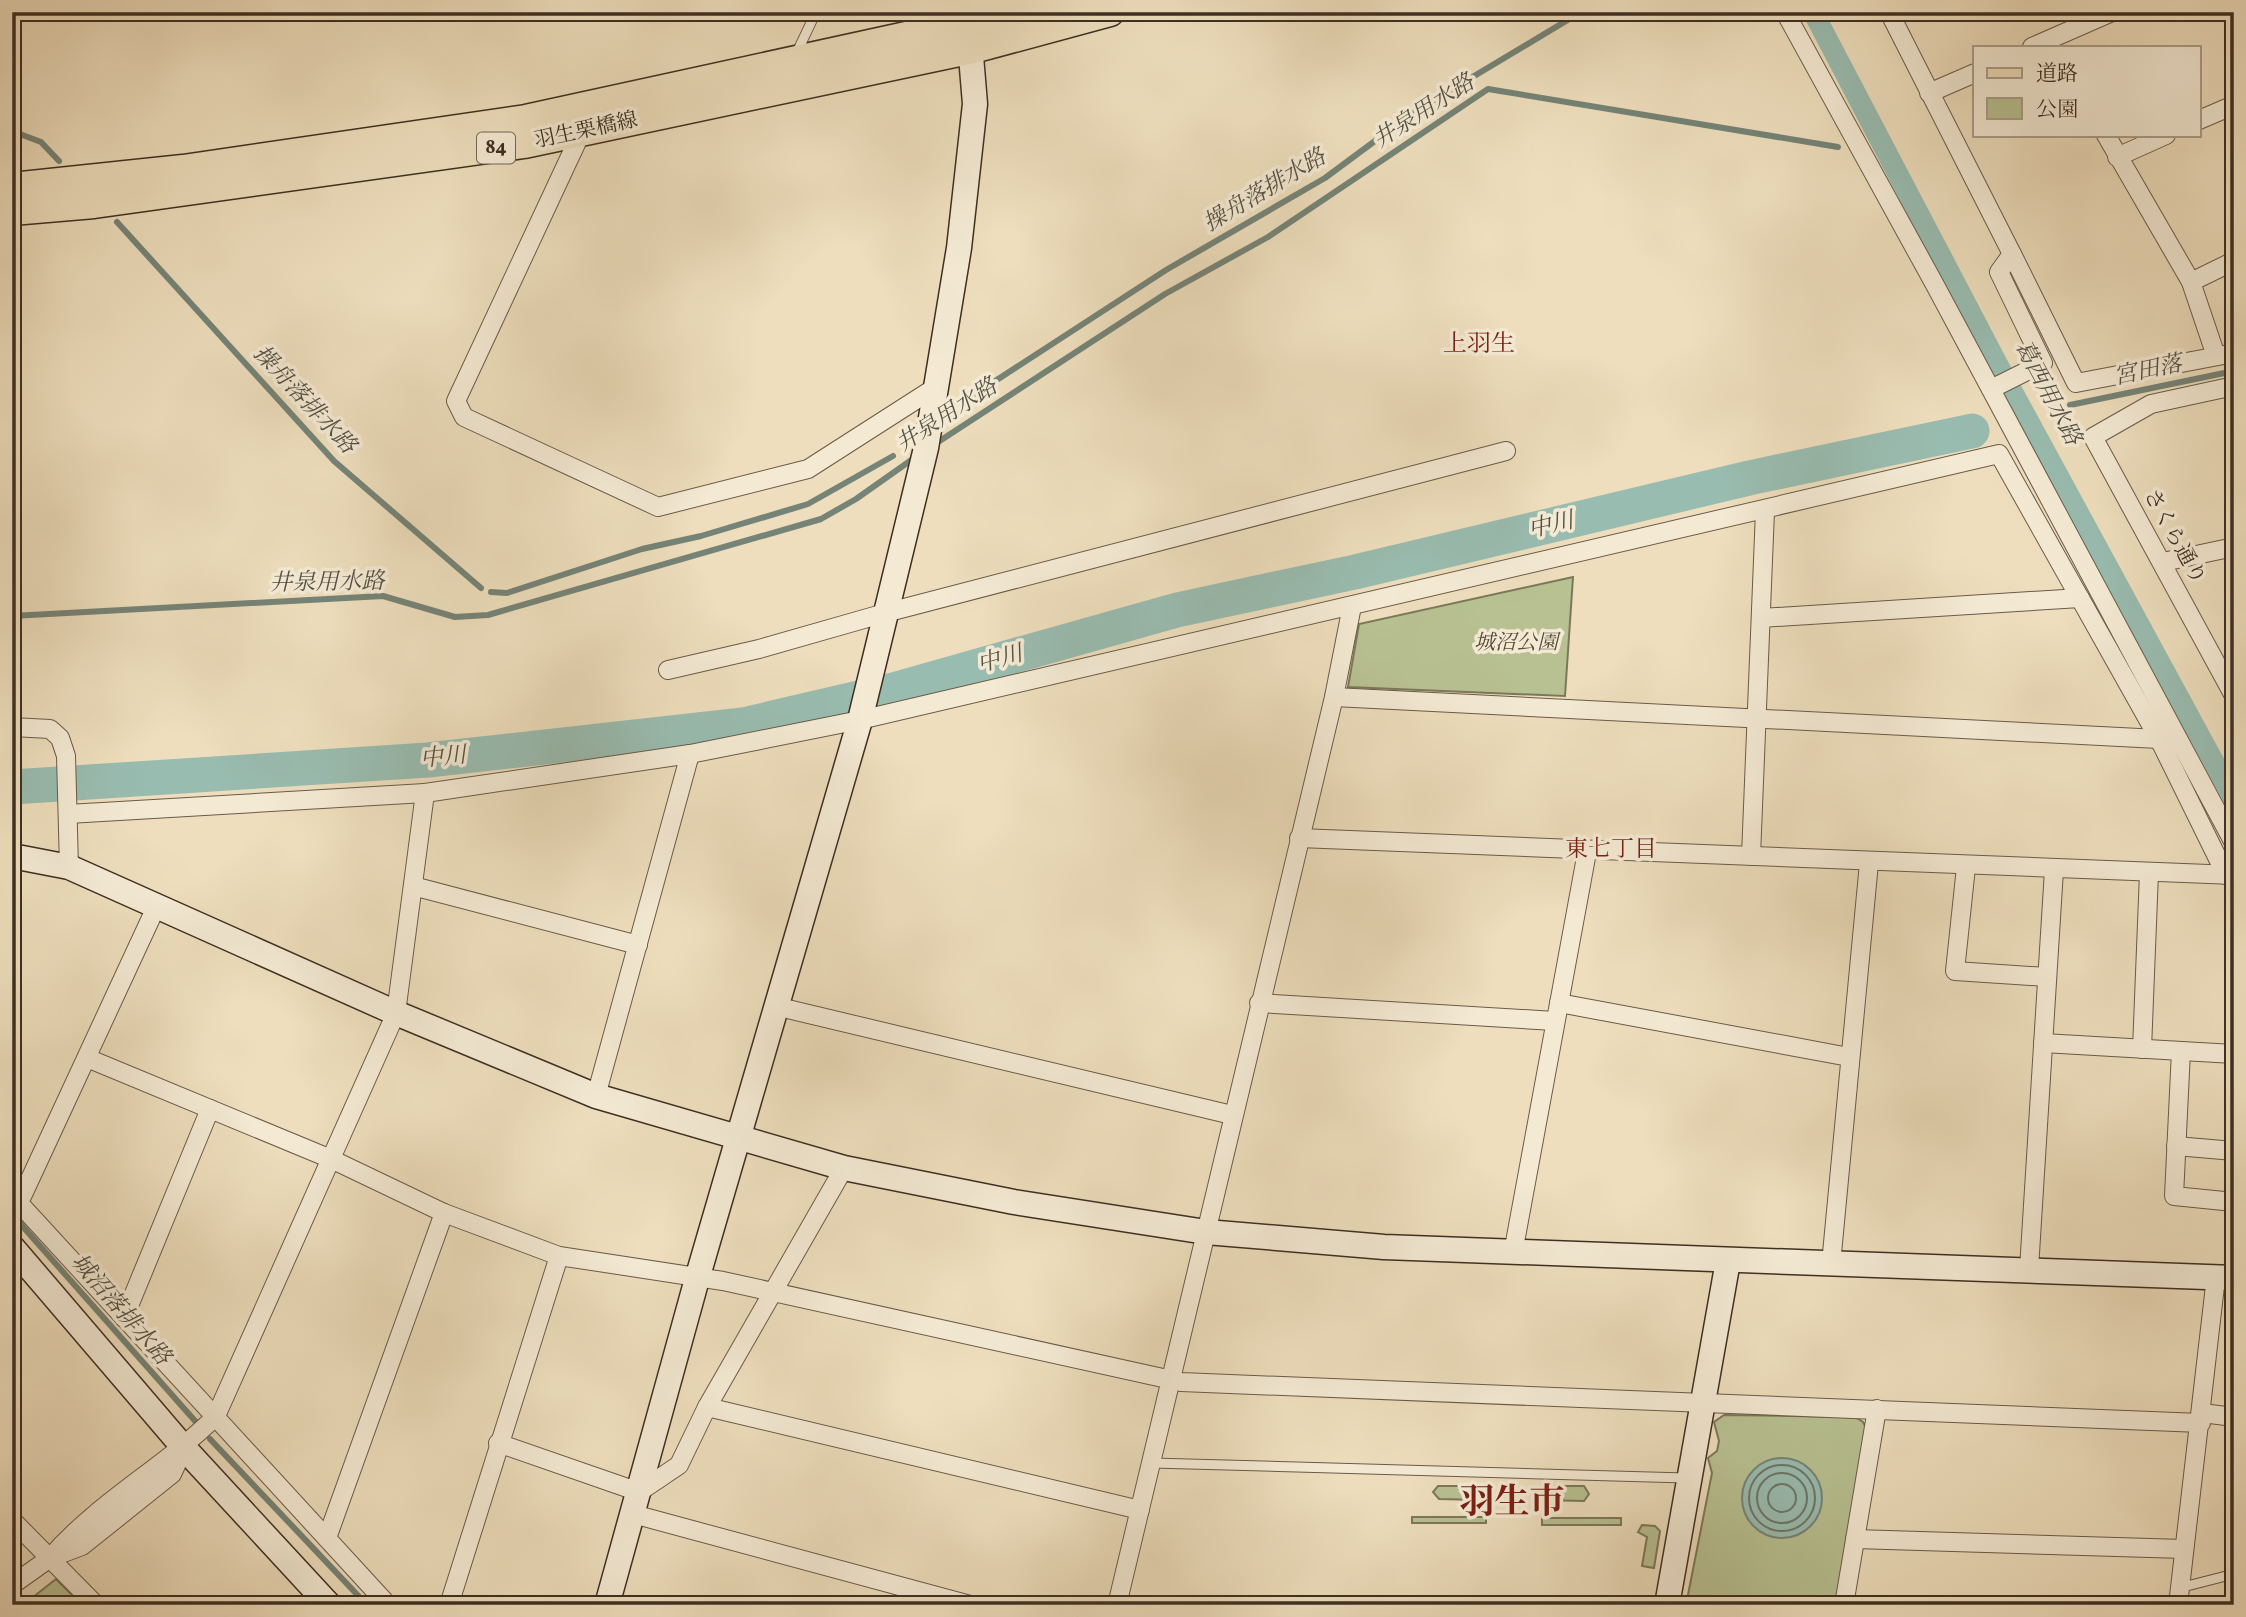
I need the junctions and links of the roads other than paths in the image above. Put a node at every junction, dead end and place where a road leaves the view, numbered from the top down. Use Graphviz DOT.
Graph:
graph roads {
  1 [pos="816,12"];
  2 [pos="1016,12"];
  3 [pos="1110,12"];
  4 [pos="1785,12"];
  5 [pos="1889,12"];
  6 [pos="2112,12"];
  7 [pos="970,37"];
  8 [pos="2059,42"];
  9 [pos="2037,46"];
  10 [pos="798,50"];
  11 [pos="1973,74"];
  12 [pos="1928,93"];
  13 [pos="2234,105"];
  14 [pos="2200,120"];
  15 [pos="582,131"];
  16 [pos="2106,136"];
  17 [pos="2164,136"];
  18 [pos="2117,157"];
  19 [pos="12,187"];
  20 [pos="12,211"];
  21 [pos="2012,254"];
  22 [pos="2234,261"];
  23 [pos="2191,282"];
  24 [pos="2225,355"];
  25 [pos="2234,386"];
  26 [pos="936,387"];
  27 [pos="1991,389"];
  28 [pos="1506,451"];
  29 [pos="1765,511"];
  30 [pos="2234,547"];
  31 [pos="2163,562"];
  32 [pos="2080,598"];
  33 [pos="1352,606"];
  34 [pos="885,613"];
  35 [pos="1760,618"];
  36 [pos="668,670"];
  37 [pos="2234,696"];
  38 [pos="1334,697"];
  39 [pos="1756,717"];
  40 [pos="860,720"];
  41 [pos="12,727"];
  42 [pos="2159,739"];
  43 [pos="690,754"];
  44 [pos="425,793"];
  45 [pos="68,806"];
  46 [pos="1299,838"];
  47 [pos="2234,843"];
  48 [pos="1587,852"];
  49 [pos="12,856"];
  50 [pos="1751,856"];
  51 [pos="1869,863"];
  52 [pos="69,867"];
  53 [pos="1966,867"];
  54 [pos="2054,870"];
  55 [pos="2149,873"];
  56 [pos="2230,875"];
  57 [pos="413,886"];
  58 [pos="157,905"];
  59 [pos="638,946"];
  60 [pos="2048,977"];
  61 [pos="1259,1003"];
  62 [pos="1559,1003"];
  63 [pos="775,1006"];
  64 [pos="396,1013"];
  65 [pos="1555,1021"];
  66 [pos="2043,1043"];
  67 [pos="2142,1049"];
  68 [pos="2181,1051"];
  69 [pos="2234,1054"];
  70 [pos="1849,1057"];
  71 [pos="88,1058"];
  72 [pos="596,1096"];
  73 [pos="210,1109"];
  74 [pos="1232,1115"];
  75 [pos="738,1139"];
  76 [pos="2176,1146"];
  77 [pos="2234,1151"];
  78 [pos="331,1160"];
  79 [pos="844,1168"];
  80 [pos="2234,1202"];
  81 [pos="17,1205"];
  82 [pos="444,1213"];
  83 [pos="1206,1233"];
  84 [pos="13,1250"];
  85 [pos="1513,1253"];
  86 [pos="559,1256"];
  87 [pos="1728,1261"];
  88 [pos="1831,1264"];
  89 [pos="2029,1269"];
  90 [pos="2225,1278"];
  91 [pos="697,1279"];
  92 [pos="773,1292"];
  93 [pos="124,1318"];
  94 [pos="1171,1380"];
  95 [pos="1703,1402"];
  96 [pos="707,1408"];
  97 [pos="1877,1409"];
  98 [pos="216,1416"];
  99 [pos="2234,1417"];
  100 [pos="2201,1418"];
  101 [pos="498,1443"];
  102 [pos="184,1448"];
  103 [pos="1152,1463"];
  104 [pos="1691,1478"];
  105 [pos="636,1503"];
  106 [pos="1140,1510"];
  107 [pos="12,1520"];
  108 [pos="327,1538"];
  109 [pos="1855,1539"];
  110 [pos="2184,1549"];
  111 [pos="50,1558"];
  112 [pos="2234,1574"];
  113 [pos="12,1585"];
  114 [pos="2178,1596"];
  115 [pos="96,1605"];
  116 [pos="328,1605"];
  117 [pos="388,1605"];
  118 [pos="449,1605"];
  119 [pos="607,1605"];
  120 [pos="970,1605"];
  121 [pos="1117,1605"];
  122 [pos="1667,1605"];
  123 [pos="1844,1605"];
  1 -- 10 [label="lane"];
  2 -- 7 [label="main road, 羽生栗橋線 / 84"];
  3 -- 7 [label="main road, 羽生栗橋線 / 84"];
  4 -- 27 [label="street"];
  5 -- 12 [label="street"];
  6 -- 8 [label="street"];
  7 -- 15 [label="main road, 羽生栗橋線 / 84"];
  7 -- 19 [label="main road, 羽生栗橋線 / 84"];
  7 -- 26 [label="street"];
  8 -- 9 [label="street"];
  11 -- 12 [label="street"];
  12 -- 21 [label="street"];
  13 -- 14 [label="street"];
  15 -- 20 [label="main road, 羽生栗橋線 / 84"];
  15 -- 26 [label="street"];
  16 -- 18 [label="street"];
  17 -- 18 [label="street"];
  18 -- 23 [label="street"];
  21 -- 24 [label="street"];
  21 -- 27 [label="street"];
  22 -- 23 [label="street"];
  23 -- 24 [label="street"];
  25 -- 31 [label="street, さくら通り"];
  26 -- 34 [label="street"];
  27 -- 47 [label="street"];
  28 -- 34 [label="street"];
  29 -- 32 [label="street"];
  29 -- 33 [label="street"];
  29 -- 35 [label="street"];
  30 -- 31 [label="street"];
  31 -- 37 [label="street, さくら通り"];
  32 -- 35 [label="street"];
  32 -- 42 [label="street"];
  33 -- 38 [label="street"];
  33 -- 40 [label="street"];
  34 -- 36 [label="street"];
  34 -- 40 [label="street"];
  35 -- 39 [label="street"];
  38 -- 39 [label="street"];
  38 -- 46 [label="street"];
  39 -- 42 [label="street"];
  39 -- 50 [label="street"];
  40 -- 43 [label="street"];
  40 -- 63 [label="street"];
  41 -- 45 [label="street"];
  42 -- 56 [label="street"];
  43 -- 44 [label="street"];
  43 -- 59 [label="street"];
  44 -- 45 [label="street"];
  44 -- 57 [label="street"];
  45 -- 52 [label="street"];
  46 -- 48 [label="street"];
  46 -- 61 [label="street"];
  48 -- 50 [label="street"];
  48 -- 62 [label="street"];
  49 -- 52 [label="street"];
  50 -- 51 [label="street"];
  51 -- 53 [label="street"];
  51 -- 70 [label="street"];
  52 -- 58 [label="street"];
  53 -- 54 [label="street"];
  53 -- 60 [label="street"];
  54 -- 55 [label="street"];
  54 -- 60 [label="street"];
  55 -- 56 [label="street"];
  55 -- 67 [label="street"];
  57 -- 59 [label="street"];
  57 -- 64 [label="street"];
  58 -- 64 [label="street"];
  58 -- 71 [label="street"];
  59 -- 72 [label="street"];
  60 -- 66 [label="street"];
  61 -- 65 [label="street"];
  61 -- 74 [label="street"];
  62 -- 65 [label="street"];
  62 -- 70 [label="street"];
  63 -- 74 [label="street"];
  63 -- 75 [label="street"];
  64 -- 72 [label="street"];
  64 -- 78 [label="street"];
  65 -- 85 [label="street"];
  66 -- 67 [label="street"];
  66 -- 89 [label="street"];
  67 -- 68 [label="street"];
  68 -- 69 [label="street"];
  68 -- 76 [label="street"];
  70 -- 88 [label="street"];
  71 -- 73 [label="street"];
  71 -- 81 [label="street"];
  72 -- 75 [label="street"];
  73 -- 78 [label="street"];
  73 -- 93 [label="street"];
  74 -- 83 [label="street"];
  75 -- 79 [label="street"];
  75 -- 91 [label="street"];
  76 -- 77 [label="street"];
  76 -- 80 [label="street"];
  78 -- 82 [label="street"];
  78 -- 98 [label="street"];
  79 -- 83 [label="street"];
  79 -- 92 [label="street"];
  81 -- 93 [label="street"];
  82 -- 86 [label="street"];
  82 -- 108 [label="street"];
  83 -- 85 [label="street"];
  83 -- 94 [label="street"];
  84 -- 102 [label="street"];
  85 -- 87 [label="street"];
  86 -- 91 [label="street"];
  86 -- 101 [label="street"];
  87 -- 88 [label="street"];
  87 -- 95 [label="street"];
  88 -- 89 [label="street"];
  89 -- 90 [label="street"];
  90 -- 100 [label="street"];
  91 -- 92 [label="street"];
  91 -- 105 [label="street"];
  92 -- 94 [label="street"];
  92 -- 96 [label="street"];
  93 -- 98 [label="street"];
  94 -- 95 [label="street"];
  94 -- 103 [label="street"];
  95 -- 97 [label="street"];
  95 -- 104 [label="street"];
  96 -- 105 [label="street"];
  96 -- 106 [label="street"];
  97 -- 100 [label="street"];
  97 -- 109 [label="street"];
  98 -- 102 [label="street"];
  98 -- 108 [label="street"];
  99 -- 100 [label="street"];
  100 -- 110 [label="street"];
  101 -- 105 [label="street"];
  101 -- 118 [label="street"];
  102 -- 111 [label="street"];
  102 -- 116 [label="street"];
  103 -- 104 [label="lane"];
  103 -- 106 [label="street"];
  104 -- 122 [label="street"];
  105 -- 119 [label="street"];
  105 -- 120 [label="street"];
  106 -- 121 [label="street"];
  107 -- 111 [label="street"];
  108 -- 117 [label="street"];
  109 -- 110 [label="street"];
  109 -- 123 [label="street"];
  110 -- 114 [label="street"];
  111 -- 113 [label="street"];
  111 -- 115 [label="street"];
  112 -- 114 [label="lane"];
}
